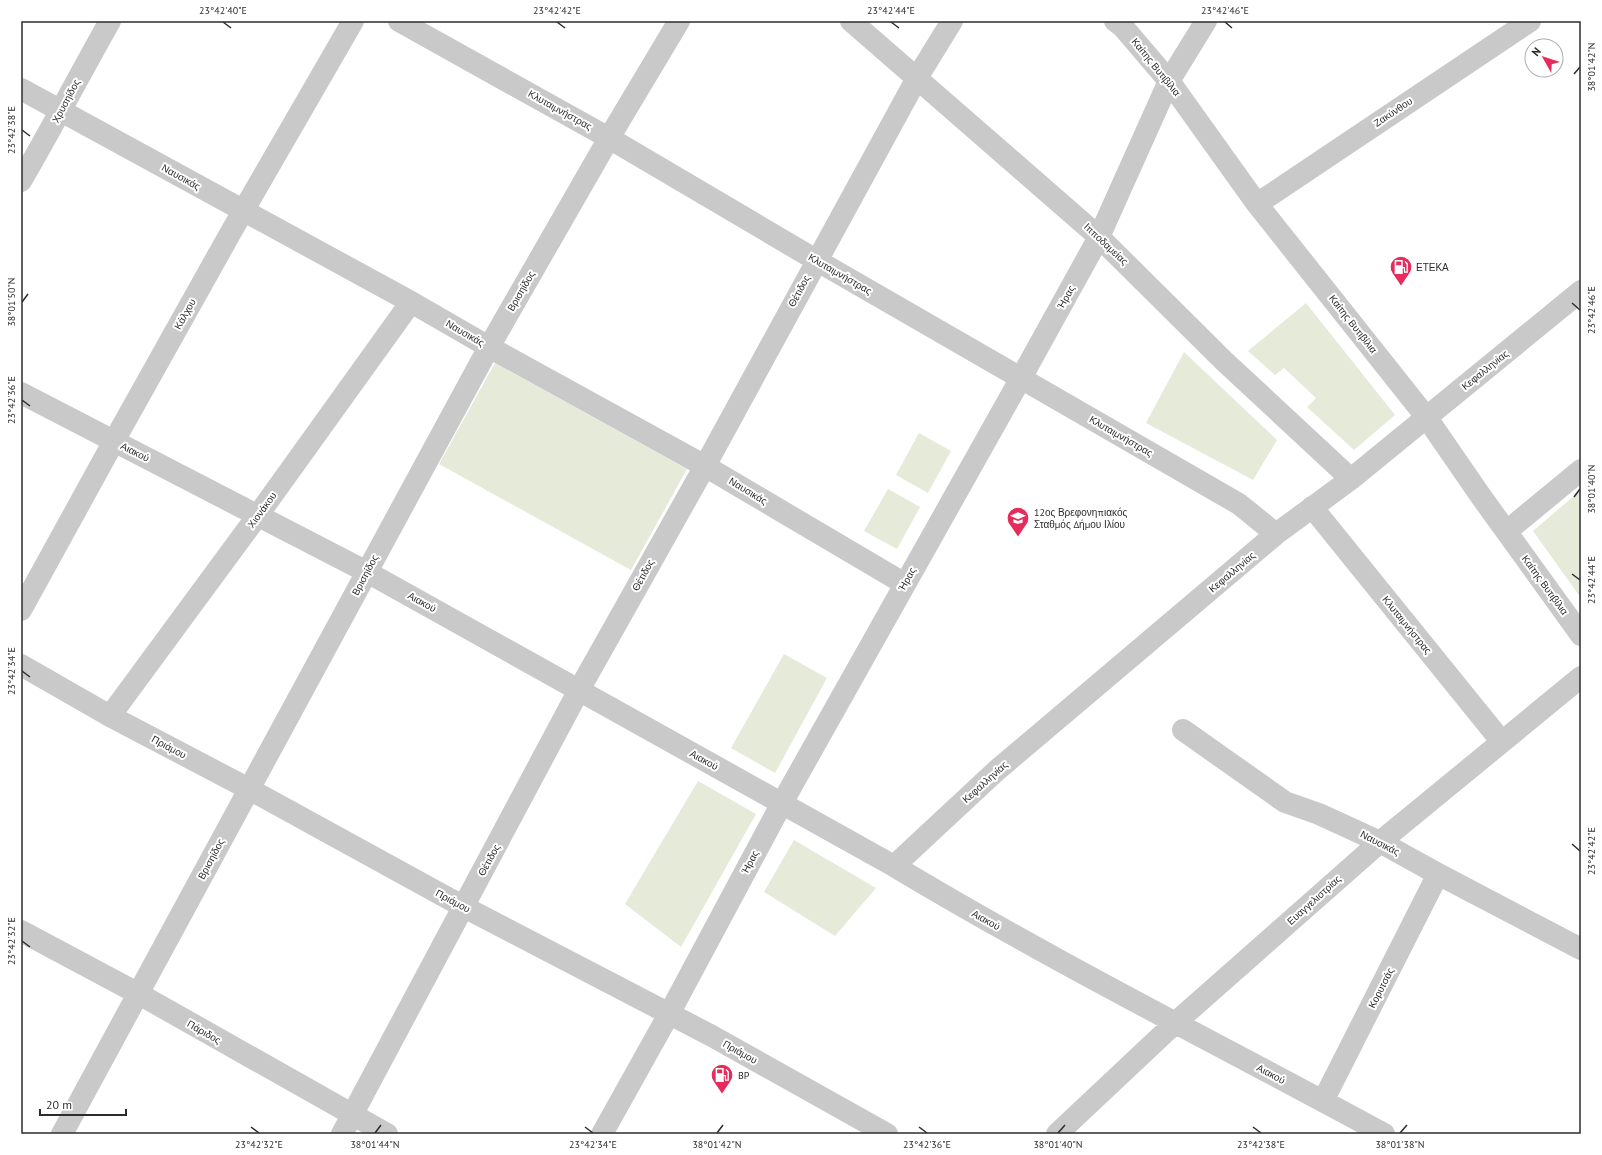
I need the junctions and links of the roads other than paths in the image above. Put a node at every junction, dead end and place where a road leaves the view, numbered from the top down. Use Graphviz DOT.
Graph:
graph roads {
  1 [pos="110,21"];
  2 [pos="353,21"];
  3 [pos="399,21"];
  4 [pos="679,21"];
  5 [pos="851,21"];
  6 [pos="952,21"];
  7 [pos="1115,21"];
  8 [pos="1206,21"];
  9 [pos="1530,21"];
  10 [pos="917,78"];
  11 [pos="1169,81"];
  12 [pos="21,89"];
  13 [pos="61,111"];
  14 [pos="609,138"];
  15 [pos="21,181"];
  16 [pos="1257,204"];
  17 [pos="244,211"];
  18 [pos="1099,237"];
  19 [pos="816,260"];
  20 [pos="1581,291"];
  21 [pos="411,302"];
  22 [pos="489,347"];
  23 [pos="1021,378"];
  24 [pos="21,393"];
  25 [pos="1427,418"];
  26 [pos="114,441"];
  27 [pos="705,466"];
  28 [pos="1581,470"];
  29 [pos="1351,479"];
  30 [pos="1312,507"];
  31 [pos="258,514"];
  32 [pos="1507,532"];
  33 [pos="1276,534"];
  34 [pos="367,572"];
  35 [pos="905,584"];
  36 [pos="21,610"];
  37 [pos="1581,635"];
  38 [pos="21,665"];
  39 [pos="1581,676"];
  40 [pos="579,690"];
  41 [pos="110,716"];
  42 [pos="1184,730"];
  43 [pos="1502,742"];
  44 [pos="249,789"];
  45 [pos="782,803"];
  46 [pos="1380,842"];
  47 [pos="894,866"];
  48 [pos="1438,874"];
  49 [pos="464,907"];
  50 [pos="21,931"];
  51 [pos="1581,949"];
  52 [pos="138,994"];
  53 [pos="670,1014"];
  54 [pos="1175,1024"];
  55 [pos="1323,1101"];
  56 [pos="347,1125"];
  57 [pos="62,1134"];
  58 [pos="387,1134"];
  59 [pos="602,1134"];
  60 [pos="888,1134"];
  61 [pos="1057,1134"];
  62 [pos="1384,1134"];
  1 -- 13 [label="street, Χρυσηίδος"];
  2 -- 17 [label="street, Κάλχου"];
  3 -- 14 [label="street, Κλυταιμνήστρας"];
  4 -- 14 [label="street, Βρισηίδος"];
  5 -- 10 [label="street, Ιπποδαμείας"];
  6 -- 10 [label="street, Θέτιδος"];
  7 -- 11 [label="street, Καίτης Βυτιβίλια"];
  8 -- 11 [label="street, Ήρας"];
  9 -- 16 [label="street, Ζακύνθου"];
  10 -- 18 [label="street, Ιπποδαμείας"];
  10 -- 19 [label="street, Θέτιδος"];
  11 -- 16 [label="street, Καίτης Βυτιβίλια"];
  11 -- 18 [label="street, Ήρας"];
  12 -- 13 [label="street, Ναυσικάς"];
  13 -- 15 [label="street, Χρυσηίδος"];
  13 -- 17 [label="street, Ναυσικάς"];
  14 -- 19 [label="street, Κλυταιμνήστρας"];
  14 -- 22 [label="street, Βρισηίδος"];
  16 -- 25 [label="street, Καίτης Βυτιβίλια"];
  17 -- 21 [label="street, Ναυσικάς"];
  17 -- 26 [label="street, Κάλχου"];
  18 -- 23 [label="street, Ήρας"];
  18 -- 29 [label="street, Ιπποδαμείας"];
  19 -- 23 [label="street, Κλυταιμνήστρας"];
  19 -- 27 [label="street, Θέτιδος"];
  20 -- 25 [label="street, Κεφαλληνίας"];
  21 -- 22 [label="street, Ναυσικάς"];
  21 -- 31 [label="street, Χιονάκου"];
  22 -- 27 [label="street, Ναυσικάς"];
  22 -- 34 [label="street, Βρισηίδος"];
  23 -- 33 [label="street, Κλυταιμνήστρας"];
  23 -- 35 [label="street, Ήρας"];
  24 -- 26 [label="street, Αιακού"];
  25 -- 29 [label="street, Κεφαλληνίας"];
  25 -- 32 [label="street, Καίτης Βυτιβίλια"];
  26 -- 31 [label="street, Αιακού"];
  26 -- 36 [label="street, Κάλχου"];
  27 -- 35 [label="street, Ναυσικάς"];
  27 -- 40 [label="street, Θέτιδος"];
  28 -- 32 [label="street"];
  29 -- 30 [label="street, Κεφαλληνίας"];
  30 -- 33 [label="street, Κεφαλληνίας"];
  30 -- 43 [label="street, Κλυταιμνήστρας"];
  31 -- 34 [label="street, Αιακού"];
  31 -- 41 [label="street, Χιονάκου"];
  32 -- 37 [label="street, Καίτης Βυτιβίλια"];
  33 -- 47 [label="street, Κεφαλληνίας"];
  34 -- 40 [label="street, Αιακού"];
  34 -- 44 [label="street, Βρισηίδος"];
  35 -- 45 [label="street, Ήρας"];
  38 -- 41 [label="street, Πριάμου"];
  39 -- 43 [label="street, Ευαγγελιστρίας"];
  40 -- 45 [label="street, Αιακού"];
  40 -- 49 [label="street, Θέτιδος"];
  41 -- 44 [label="street, Πριάμου"];
  42 -- 46 [label="street, Ναυσικάς"];
  43 -- 46 [label="street, Ευαγγελιστρίας"];
  44 -- 49 [label="street, Πριάμου"];
  44 -- 52 [label="street, Βρισηίδος"];
  45 -- 47 [label="street, Αιακού"];
  45 -- 53 [label="street, Ήρας"];
  46 -- 48 [label="street, Ναυσικάς"];
  46 -- 54 [label="street, Ευαγγελιστρίας"];
  47 -- 54 [label="street, Αιακού"];
  48 -- 51 [label="street, Ναυσικάς"];
  48 -- 55 [label="street, Κορυτσάς"];
  49 -- 53 [label="street, Πριάμου"];
  49 -- 56 [label="street, Θέτιδος"];
  50 -- 52 [label="street, Πάριδος"];
  52 -- 56 [label="street, Πάριδος"];
  52 -- 57 [label="street, Βρισηίδος"];
  53 -- 59 [label="street, Ήρας"];
  53 -- 60 [label="street, Πριάμου"];
  54 -- 55 [label="street, Αιακού"];
  54 -- 61 [label="street, Ευαγγελιστρίας"];
  55 -- 62 [label="street, Αιακού"];
  56 -- 58 [label="street, Πάριδος"];
}
